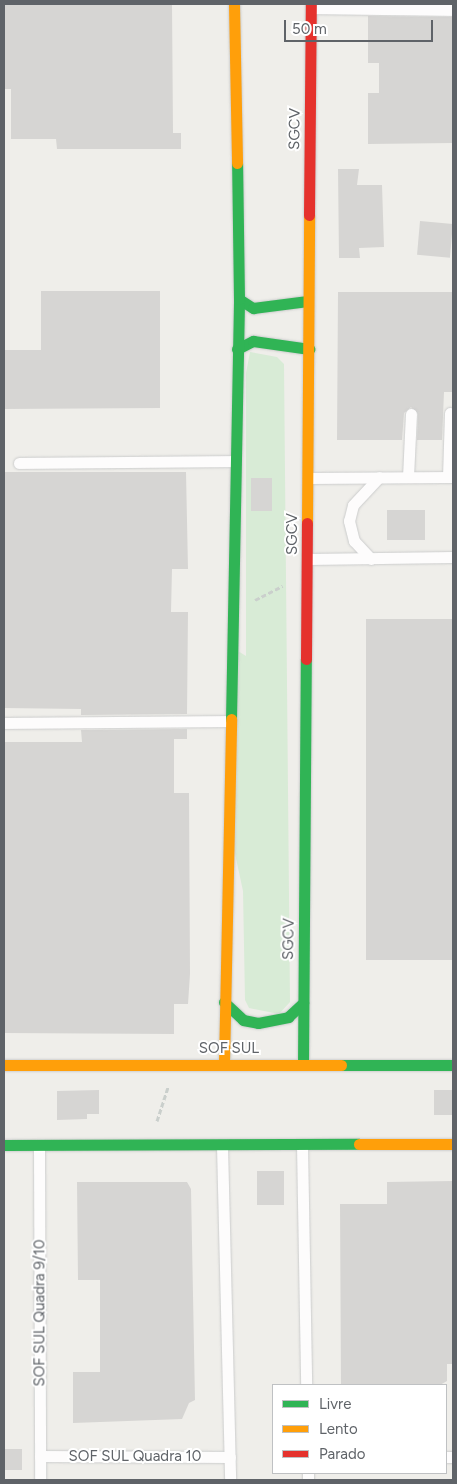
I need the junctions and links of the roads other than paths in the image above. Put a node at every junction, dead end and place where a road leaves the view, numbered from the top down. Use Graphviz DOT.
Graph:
graph roads {
  1 [pos="234,4"];
  2 [pos="311,6"];
  3 [pos="453,10"];
  4 [pos="239,299"];
  5 [pos="308,300"];
  6 [pos="237,348"];
  7 [pos="309,349"];
  8 [pos="450,413"];
  9 [pos="410,414"];
  10 [pos="235,461"];
  11 [pos="19,463"];
  12 [pos="379,477"];
  13 [pos="408,477"];
  14 [pos="451,477"];
  15 [pos="307,478"];
  16 [pos="453,557"];
  17 [pos="308,559"];
  18 [pos="371,559"];
  19 [pos="229,721"];
  20 [pos="4,723"];
  21 [pos="224,1002"];
  22 [pos="303,1004"];
  23 [pos="224,1063"];
  24 [pos="4,1065"];
  25 [pos="303,1065"];
  26 [pos="453,1065"];
  27 [pos="302,1144"];
  28 [pos="453,1144"];
  29 [pos="4,1145"];
  30 [pos="39,1146"];
  31 [pos="222,1146"];
  32 [pos="306,1384"];
  33 [pos="40,1456"];
  34 [pos="230,1457"];
  35 [pos="40,1480"];
  36 [pos="230,1480"];
  1 -- 4 [label="street"];
  2 -- 3 [label="lane"];
  2 -- 5 [label="street, SGCV"];
  4 -- 5 [label="street"];
  4 -- 6 [label="street"];
  5 -- 7 [label="street, SGCV"];
  6 -- 7 [label="street"];
  6 -- 10 [label="street"];
  7 -- 15 [label="street, SGCV"];
  8 -- 14 [label="lane"];
  9 -- 13 [label="lane"];
  10 -- 11 [label="lane"];
  10 -- 19 [label="street"];
  12 -- 13 [label="lane"];
  12 -- 15 [label="lane"];
  12 -- 18 [label="lane"];
  13 -- 14 [label="lane"];
  15 -- 17 [label="street, SGCV"];
  16 -- 18 [label="lane"];
  17 -- 18 [label="lane"];
  17 -- 22 [label="street, SGCV"];
  19 -- 20 [label="lane"];
  19 -- 21 [label="street"];
  21 -- 22 [label="street"];
  21 -- 23 [label="street"];
  22 -- 25 [label="street, SGCV"];
  23 -- 24 [label="street, SOF SUL"];
  23 -- 25 [label="street, SOF SUL"];
  25 -- 26 [label="street, SOF SUL"];
  27 -- 28 [label="street"];
  27 -- 31 [label="street"];
  27 -- 32 [label="lane"];
  29 -- 30 [label="street"];
  30 -- 31 [label="street"];
  30 -- 33 [label="lane, SOF SUL Quadra 9/10"];
  31 -- 34 [label="lane"];
  33 -- 34 [label="lane, SOF SUL Quadra 10"];
  33 -- 35 [label="lane, SOF SUL Quadra 9/10"];
  34 -- 36 [label="lane"];
}
